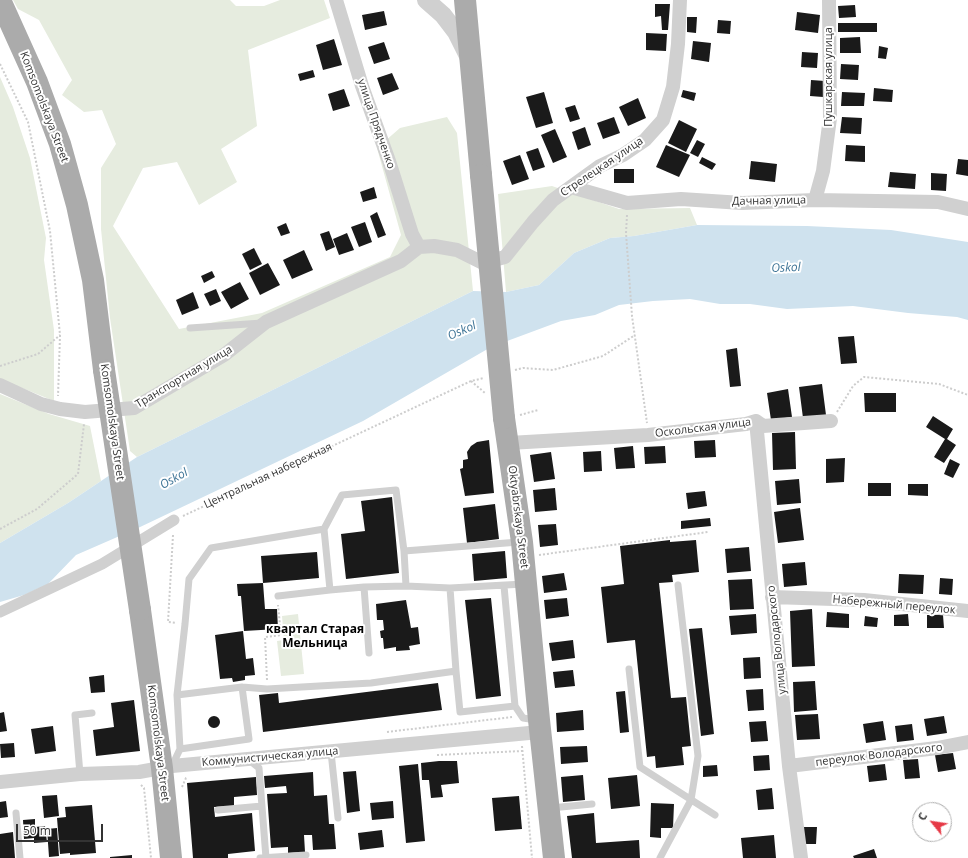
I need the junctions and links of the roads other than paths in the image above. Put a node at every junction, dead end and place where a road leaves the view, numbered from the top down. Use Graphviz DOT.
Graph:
graph roads {
  1 [pos="0,0"];
  2 [pos="336,0"];
  3 [pos="426,0"];
  4 [pos="434,0"];
  5 [pos="442,0"];
  6 [pos="465,0"];
  7 [pos="680,0"];
  8 [pos="829,0"];
  9 [pos="470,60"];
  10 [pos="571,187"];
  11 [pos="815,200"];
  12 [pos="968,209"];
  13 [pos="419,247"];
  14 [pos="266,322"];
  15 [pos="190,328"];
  16 [pos="0,385"];
  17 [pos="756,421"];
  18 [pos="831,421"];
  19 [pos="509,443"];
  20 [pos="174,520"];
  21 [pos="324,529"];
  22 [pos="522,542"];
  23 [pos="404,551"];
  24 [pos="526,584"];
  25 [pos="678,585"];
  26 [pos="406,586"];
  27 [pos="504,586"];
  28 [pos="364,587"];
  29 [pos="450,588"];
  30 [pos="330,590"];
  31 [pos="278,596"];
  32 [pos="772,597"];
  33 [pos="968,611"];
  34 [pos="0,612"];
  35 [pos="369,653"];
  36 [pos="629,669"];
  37 [pos="456,671"];
  38 [pos="242,686"];
  39 [pos="177,695"];
  40 [pos="515,706"];
  41 [pos="92,713"];
  42 [pos="539,726"];
  43 [pos="968,742"];
  44 [pos="180,749"];
  45 [pos="331,752"];
  46 [pos="248,759"];
  47 [pos="789,766"];
  48 [pos="167,767"];
  49 [pos="80,774"];
  50 [pos="0,782"];
  51 [pos="691,800"];
  52 [pos="592,804"];
  53 [pos="262,806"];
  54 [pos="549,808"];
  55 [pos="218,810"];
  56 [pos="16,812"];
  57 [pos="715,815"];
  58 [pos="338,818"];
  59 [pos="306,855"];
  60 [pos="20,858"];
  61 [pos="171,858"];
  62 [pos="260,858"];
  63 [pos="266,858"];
  64 [pos="554,858"];
  65 [pos="660,858"];
  66 [pos="801,858"];
  1 -- 48 [label="main road, Komsomolskaya Street, bridge"];
  2 -- 13 [label="street, улица Прядченко"];
  3 -- 9 [label="street"];
  4 -- 5 [label="street"];
  6 -- 9 [label="main road"];
  7 -- 10 [label="street, Стрелецкая улица"];
  8 -- 11 [label="street, Пушкарская улица"];
  9 -- 19 [label="main road, Oktyabrskaya Street, bridge"];
  10 -- 11 [label="street, Дачная улица"];
  10 -- 13 [label="street, Стрелецкая улица"];
  11 -- 12 [label="street, Дачная улица"];
  13 -- 14 [label="street, Транспортная улица"];
  14 -- 15 [label="lane"];
  14 -- 16 [label="street, Транспортная улица"];
  17 -- 18 [label="street, Оскольская улица"];
  17 -- 19 [label="street, Оскольская улица"];
  17 -- 32 [label="street, улица Володарского"];
  19 -- 22 [label="main road, Oktyabrskaya Street"];
  20 -- 34 [label="street"];
  21 -- 23 [label="lane"];
  21 -- 30 [label="lane"];
  21 -- 39 [label="lane"];
  22 -- 23 [label="lane"];
  22 -- 24 [label="main road, Oktyabrskaya Street"];
  23 -- 26 [label="lane"];
  24 -- 27 [label="lane"];
  24 -- 42 [label="main road, Oktyabrskaya Street"];
  25 -- 51 [label="lane"];
  26 -- 28 [label="lane"];
  26 -- 29 [label="lane"];
  27 -- 29 [label="lane"];
  27 -- 40 [label="lane"];
  28 -- 30 [label="lane"];
  28 -- 35 [label="lane"];
  29 -- 37 [label="lane"];
  30 -- 31 [label="lane"];
  32 -- 33 [label="street, Набережный переулок"];
  32 -- 47 [label="street, улица Володарского"];
  36 -- 51 [label="lane"];
  37 -- 38 [label="lane"];
  37 -- 40 [label="lane"];
  38 -- 39 [label="lane"];
  38 -- 44 [label="lane"];
  39 -- 44 [label="lane"];
  40 -- 42 [label="lane"];
  41 -- 49 [label="lane"];
  42 -- 45 [label="street, Коммунистическая улица"];
  42 -- 54 [label="main road, Oktyabrskaya Street"];
  43 -- 47 [label="street, переулок Володарского"];
  44 -- 48 [label="lane"];
  45 -- 46 [label="street, Коммунистическая улица"];
  45 -- 58 [label="lane"];
  46 -- 48 [label="street, Коммунистическая улица"];
  46 -- 53 [label="lane"];
  47 -- 66 [label="street, улица Володарского"];
  48 -- 49 [label="street, Коммунистическая улица"];
  48 -- 61 [label="main road, Komsomolskaya Street"];
  49 -- 50 [label="street, Коммунистическая улица"];
  51 -- 57 [label="lane"];
  51 -- 65 [label="lane"];
  52 -- 54 [label="lane"];
  53 -- 55 [label="lane"];
  53 -- 63 [label="lane"];
  54 -- 64 [label="main road, Oktyabrskaya Street"];
  56 -- 60 [label="lane"];
  59 -- 63 [label="lane"];
  62 -- 63 [label="lane"];
}
